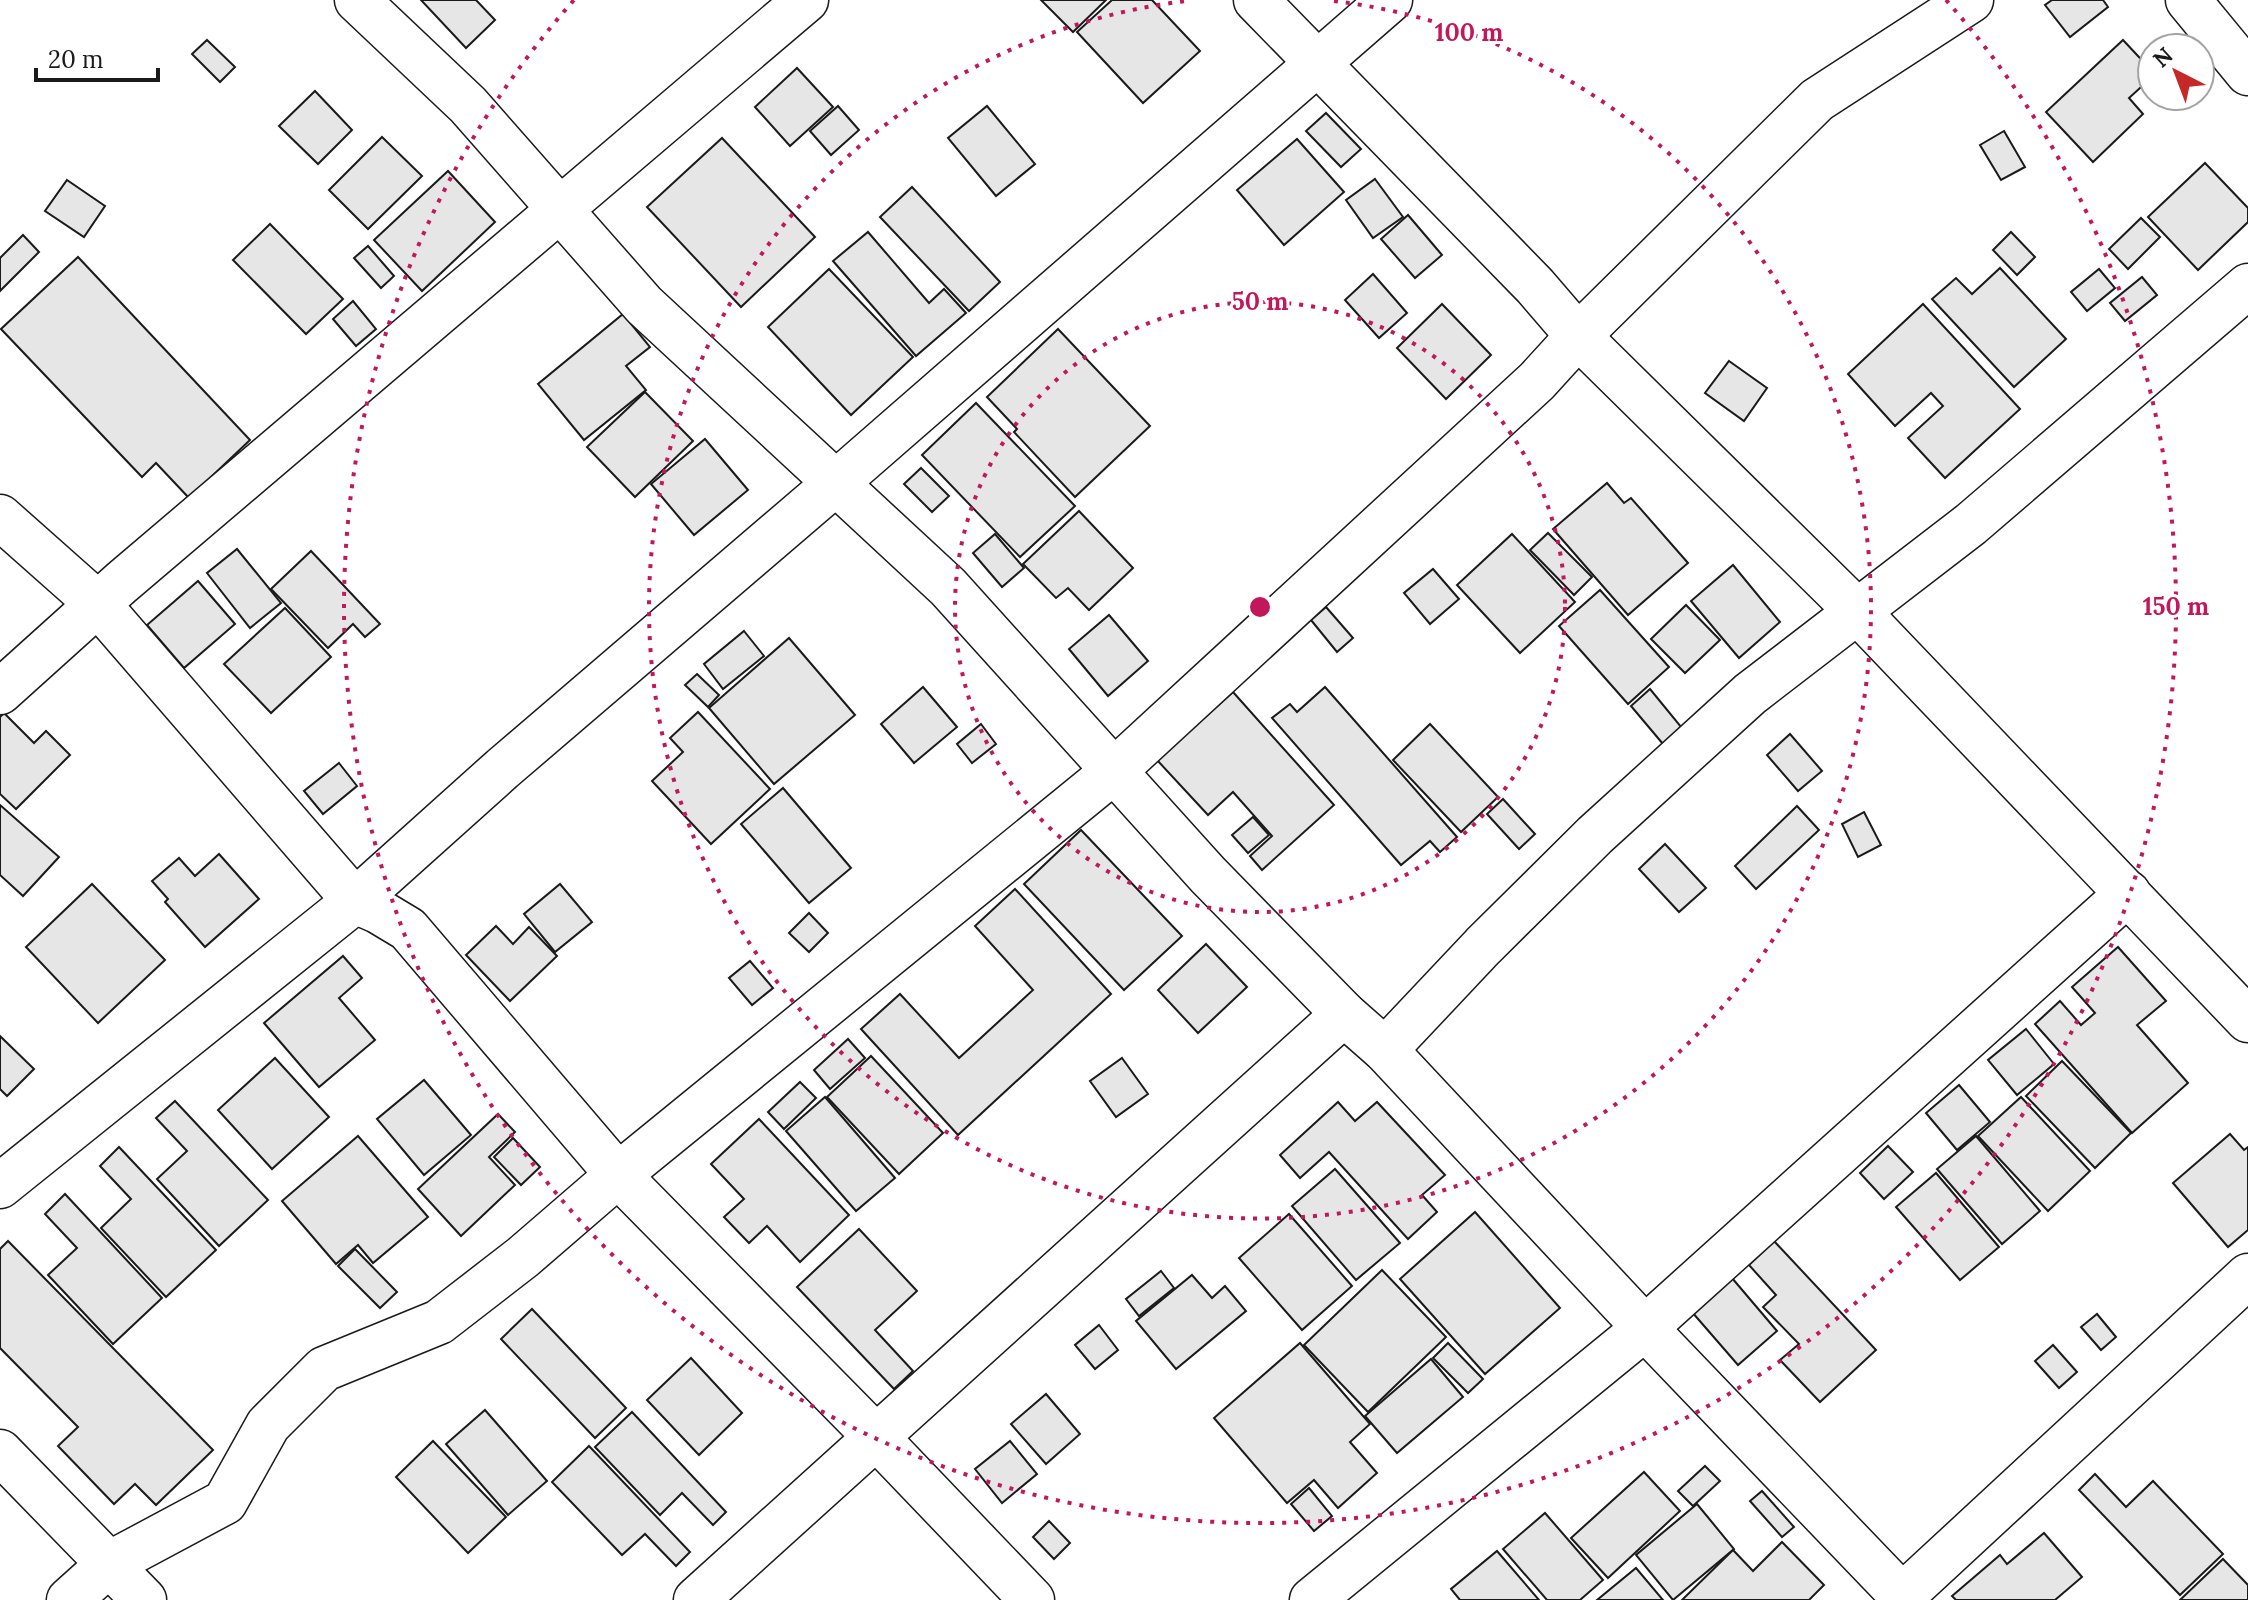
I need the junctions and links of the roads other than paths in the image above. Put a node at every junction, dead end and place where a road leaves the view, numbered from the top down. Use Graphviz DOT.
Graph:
graph roads {
  1 [pos="357,0"];
  2 [pos="806,0"];
  3 [pos="1256,0"];
  4 [pos="1390,0"];
  5 [pos="1971,0"];
  6 [pos="2188,0"];
  7 [pos="1319,63"];
  8 [pos="2248,73"];
  9 [pos="559,208"];
  10 [pos="2248,286"];
  11 [pos="1578,336"];
  12 [pos="837,482"];
  13 [pos="0,517"];
  14 [pos="98,604"];
  15 [pos="1856,610"];
  16 [pos="0,692"];
  17 [pos="1114,771"];
  18 [pos="2128,893"];
  19 [pos="355,901"];
  20 [pos="1344,1014"];
  21 [pos="2248,1020"];
  22 [pos="1385,1050"];
  23 [pos="618,1175"];
  24 [pos="0,1186"];
  25 [pos="2248,1276"];
  26 [pos="1645,1328"];
  27 [pos="876,1437"];
  28 [pos="0,1452"];
  29 [pos="109,1564"];
  30 [pos="1902,1599"];
  31 [pos="69,1600"];
  32 [pos="144,1600"];
  33 [pos="696,1600"];
  34 [pos="1032,1600"];
  35 [pos="1312,1600"];
  1 -- 9 [label="street"];
  2 -- 9 [label="street"];
  3 -- 7 [label="street"];
  4 -- 7 [label="street"];
  5 -- 11 [label="street"];
  6 -- 8 [label="street"];
  7 -- 11 [label="street"];
  7 -- 12 [label="street"];
  9 -- 12 [label="street"];
  9 -- 14 [label="street"];
  10 -- 15 [label="street"];
  11 -- 15 [label="street"];
  11 -- 17 [label="street"];
  12 -- 17 [label="street"];
  12 -- 19 [label="street"];
  13 -- 14 [label="street"];
  14 -- 16 [label="street"];
  14 -- 19 [label="street"];
  15 -- 18 [label="street"];
  15 -- 22 [label="street"];
  17 -- 20 [label="street"];
  17 -- 23 [label="street"];
  18 -- 21 [label="street"];
  18 -- 26 [label="street"];
  19 -- 23 [label="street"];
  19 -- 24 [label="street"];
  20 -- 22 [label="street"];
  20 -- 27 [label="street"];
  22 -- 26 [label="street"];
  23 -- 27 [label="street"];
  23 -- 29 [label="street"];
  25 -- 30 [label="street"];
  26 -- 30 [label="street"];
  26 -- 35 [label="street"];
  27 -- 33 [label="street"];
  27 -- 34 [label="street"];
  28 -- 29 [label="street"];
  29 -- 31 [label="street"];
  29 -- 32 [label="street"];
}
